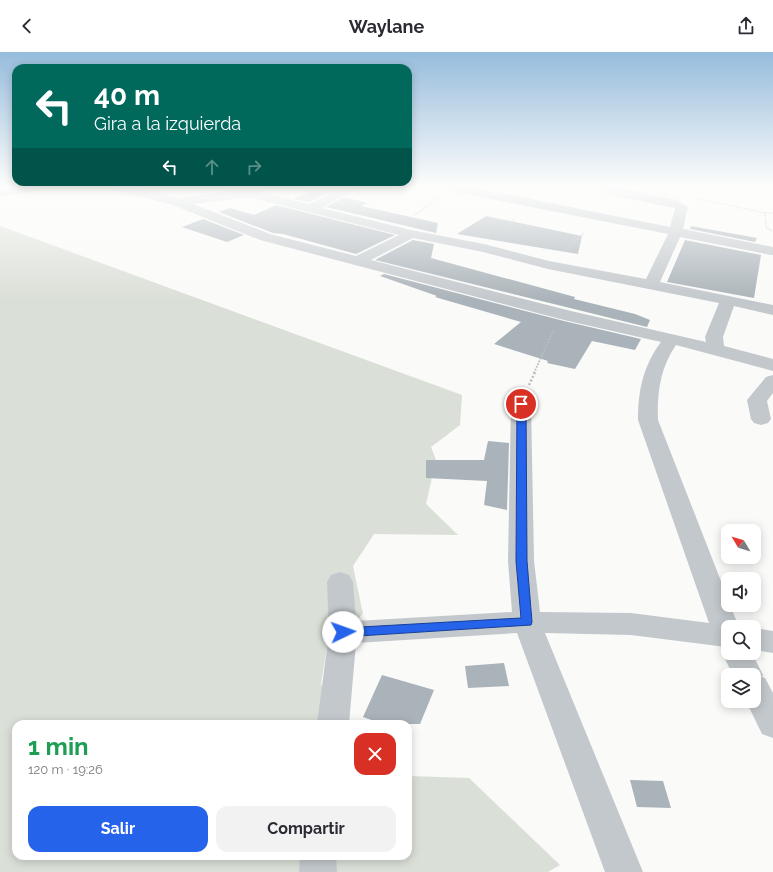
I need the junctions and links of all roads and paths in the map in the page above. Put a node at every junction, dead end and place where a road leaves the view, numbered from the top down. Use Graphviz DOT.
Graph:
graph roads {
  1 [pos="234,224"];
  2 [pos="372,224"];
  3 [pos="405,224"];
  4 [pos="508,224"];
  5 [pos="592,224"];
  6 [pos="632,224"];
  7 [pos="677,224"];
  8 [pos="766,224"];
  9 [pos="773,232"];
  10 [pos="407,233"];
  11 [pos="675,233"];
  12 [pos="484,248"];
  13 [pos="771,251"];
  14 [pos="358,261"];
  15 [pos="548,265"];
  16 [pos="651,285"];
  17 [pos="728,300"];
  18 [pos="773,310"];
  19 [pos="570,316"];
  20 [pos="673,338"];
  21 [pos="715,348"];
  22 [pos="773,365"];
  23 [pos="773,381"];
  24 [pos="521,404"];
  25 [pos="762,419"];
  26 [pos="340,582"];
  27 [pos="722,620"];
  28 [pos="527,622"];
  29 [pos="343,632"];
  30 [pos="721,635"];
  31 [pos="761,640"];
  32 [pos="773,642"];
  33 [pos="761,701"];
  34 [pos="333,720"];
  35 [pos="773,724"];
  36 [pos="318,860"];
  37 [pos="318,872"];
  38 [pos="624,872"];
  1 -- 14 [label="street"];
  2 -- 10 [label="street"];
  3 -- 10 [label="path"];
  4 -- 12 [label="path"];
  5 -- 15 [label="path"];
  6 -- 11 [label="street"];
  7 -- 11 [label="street"];
  8 -- 9 [label="path"];
  10 -- 12 [label="street"];
  10 -- 14 [label="street"];
  11 -- 13 [label="street"];
  11 -- 16 [label="street"];
  12 -- 15 [label="street"];
  14 -- 19 [label="street"];
  15 -- 16 [label="street"];
  16 -- 17 [label="street"];
  17 -- 18 [label="street"];
  17 -- 21 [label="street"];
  19 -- 20 [label="street"];
  19 -- 24 [label="path"];
  20 -- 21 [label="street"];
  20 -- 27 [label="street"];
  21 -- 22 [label="street"];
  23 -- 25 [label="street"];
  24 -- 28 [label="street"];
  26 -- 29 [label="street"];
  28 -- 29 [label="street"];
  28 -- 30 [label="street"];
  28 -- 38 [label="street"];
  29 -- 34 [label="street"];
  31 -- 32 [label="street"];
  33 -- 35 [label="street"];
  36 -- 37 [label="street"];
}
